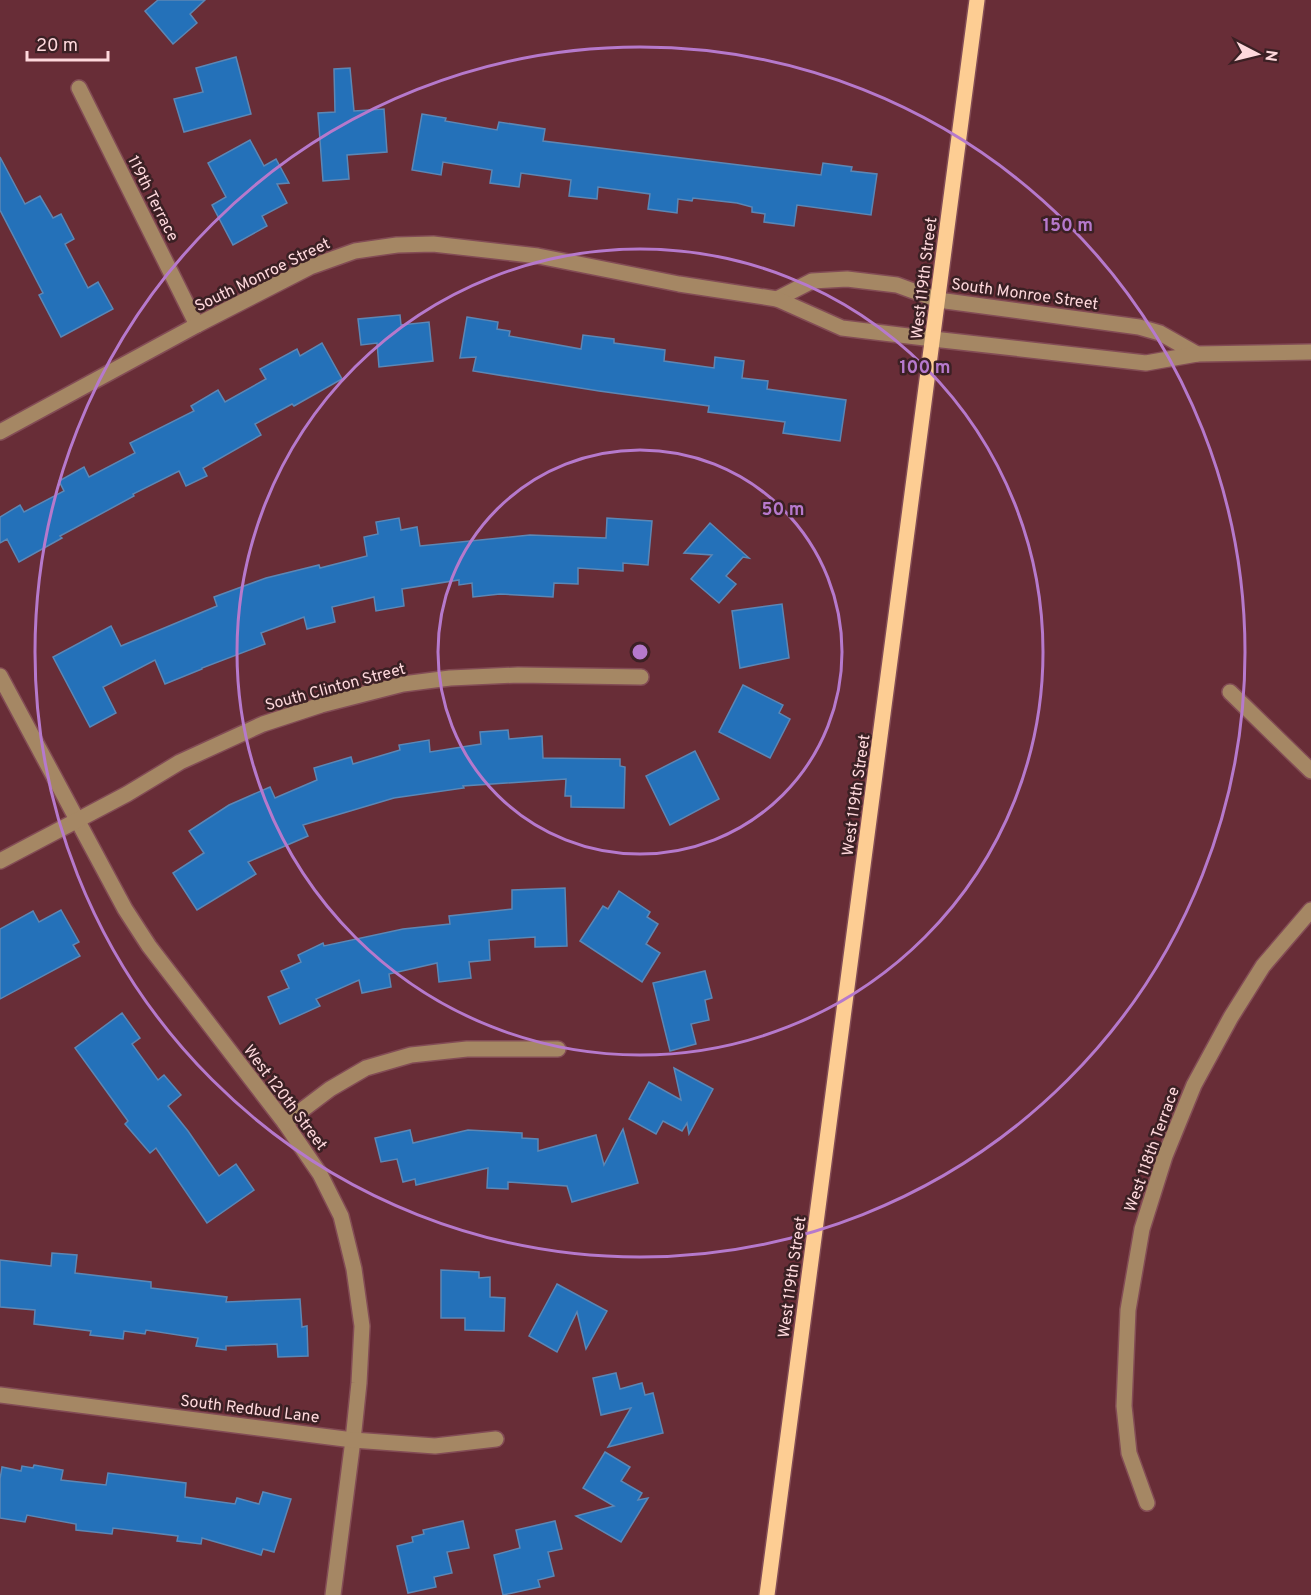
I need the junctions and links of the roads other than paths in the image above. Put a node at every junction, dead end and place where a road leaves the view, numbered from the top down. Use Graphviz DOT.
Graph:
graph roads {
  1 [pos="977,0"];
  2 [pos="79,88"];
  3 [pos="777,299"];
  4 [pos="938,300"];
  5 [pos="197,325"];
  6 [pos="933,339"];
  7 [pos="1311,352"];
  8 [pos="1197,354"];
  9 [pos="0,432"];
  10 [pos="0,676"];
  11 [pos="641,677"];
  12 [pos="1230,692"];
  13 [pos="1311,771"];
  14 [pos="77,821"];
  15 [pos="0,861"];
  16 [pos="1311,910"];
  17 [pos="558,1049"];
  18 [pos="285,1123"];
  19 [pos="0,1395"];
  20 [pos="496,1439"];
  21 [pos="353,1440"];
  22 [pos="1147,1503"];
  23 [pos="333,1595"];
  24 [pos="768,1595"];
  1 -- 4 [label="main road, West 119th Street"];
  2 -- 5 [label="street, 119th Terrace"];
  3 -- 4 [label="street, South Monroe Street"];
  3 -- 5 [label="street, South Monroe Street"];
  3 -- 6 [label="street, South Monroe Street"];
  4 -- 6 [label="main road, West 119th Street"];
  4 -- 8 [label="street, South Monroe Street"];
  5 -- 9 [label="street, South Monroe Street"];
  6 -- 8 [label="street, South Monroe Street"];
  6 -- 24 [label="main road, West 119th Street"];
  7 -- 8 [label="street, South Monroe Street"];
  10 -- 14 [label="street, West 120th Street"];
  11 -- 14 [label="street, South Clinton Street"];
  12 -- 13 [label="street"];
  14 -- 15 [label="street, South Clinton Street"];
  14 -- 18 [label="street, West 120th Street"];
  16 -- 22 [label="street, West 118th Terrace"];
  17 -- 18 [label="street"];
  18 -- 21 [label="street, West 120th Street"];
  19 -- 21 [label="street, South Redbud Lane"];
  20 -- 21 [label="street, South Redbud Lane"];
  21 -- 23 [label="street, West 120th Street"];
}
